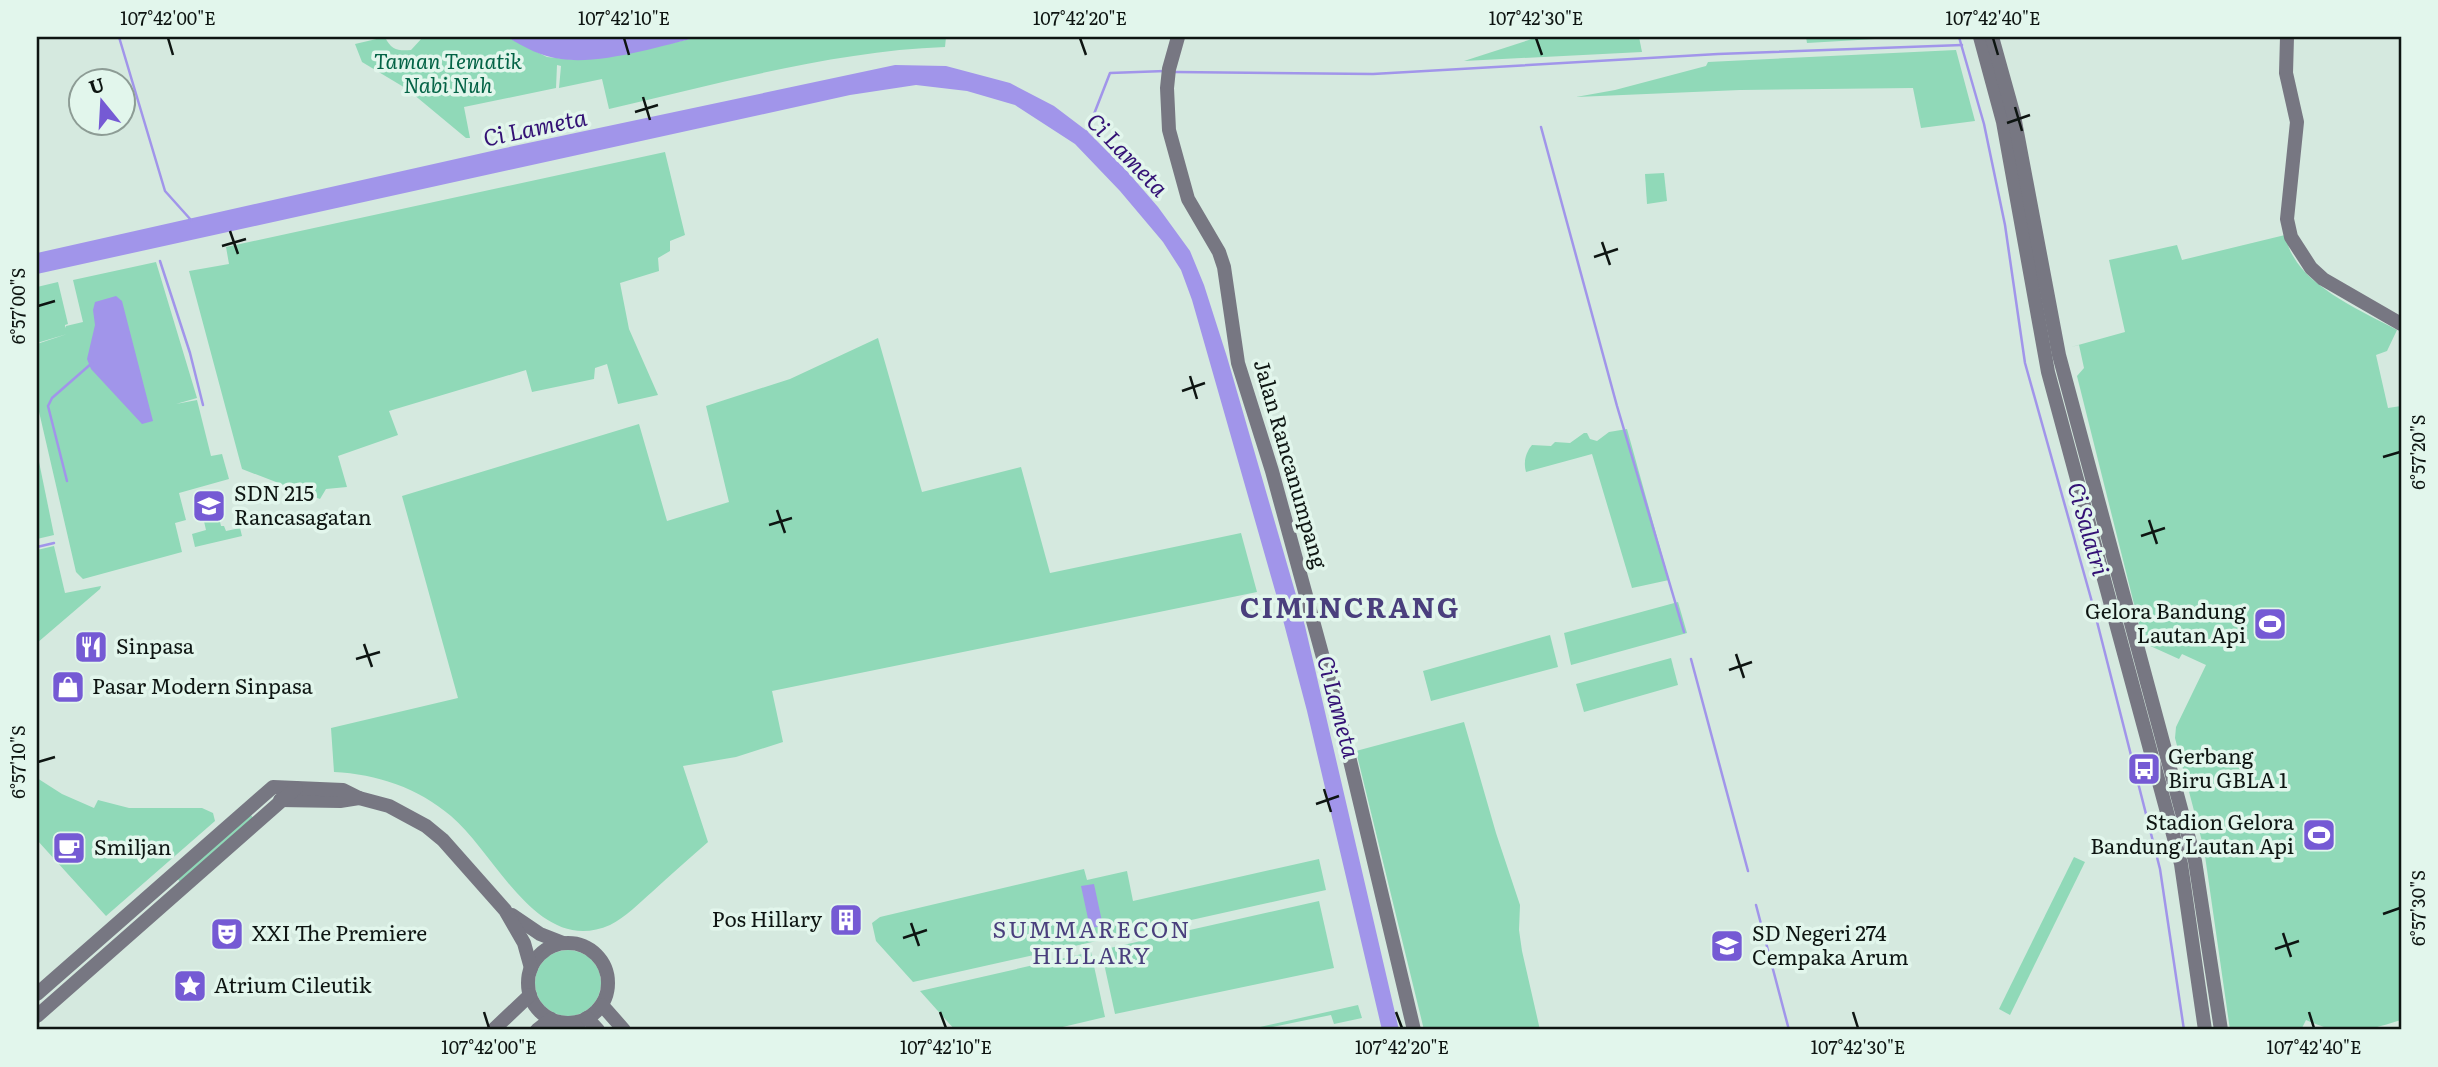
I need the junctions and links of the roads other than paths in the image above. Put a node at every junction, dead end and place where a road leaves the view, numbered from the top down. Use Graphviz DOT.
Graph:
graph roads {
  1 [pos="1178,37"];
  2 [pos="1980,37"];
  3 [pos="1992,37"];
  4 [pos="2287,37"];
  5 [pos="2401,324"];
  6 [pos="296,788"];
  7 [pos="359,798"];
  8 [pos="258,799"];
  9 [pos="283,800"];
  10 [pos="505,910"];
  11 [pos="563,943"];
  12 [pos="531,968"];
  13 [pos="37,994"];
  14 [pos="530,995"];
  15 [pos="602,1005"];
  16 [pos="37,1016"];
  17 [pos="551,1018"];
  18 [pos="587,1018"];
  19 [pos="493,1030"];
  20 [pos="537,1030"];
  21 [pos="598,1030"];
  22 [pos="624,1030"];
  23 [pos="1414,1030"];
  24 [pos="2206,1030"];
  25 [pos="2221,1030"];
  1 -- 23 [label="street, Jalan Rancanumpang"];
  2 -- 24 [label="street"];
  3 -- 25 [label="street"];
  4 -- 5 [label="street"];
  6 -- 7 [label="street"];
  6 -- 8 [label="street"];
  6 -- 9 [label="street"];
  7 -- 9 [label="street"];
  7 -- 10 [label="street"];
  8 -- 9 [label="street"];
  8 -- 13 [label="street"];
  9 -- 16 [label="street"];
  10 -- 11 [label="street"];
  10 -- 12 [label="street"];
  11 -- 12 [label="street"];
  11 -- 15 [label="street"];
  12 -- 14 [label="street"];
  14 -- 17 [label="street"];
  14 -- 19 [label="street"];
  15 -- 18 [label="street"];
  15 -- 22 [label="street"];
  17 -- 18 [label="street"];
  17 -- 20 [label="street"];
  18 -- 21 [label="street"];
}
